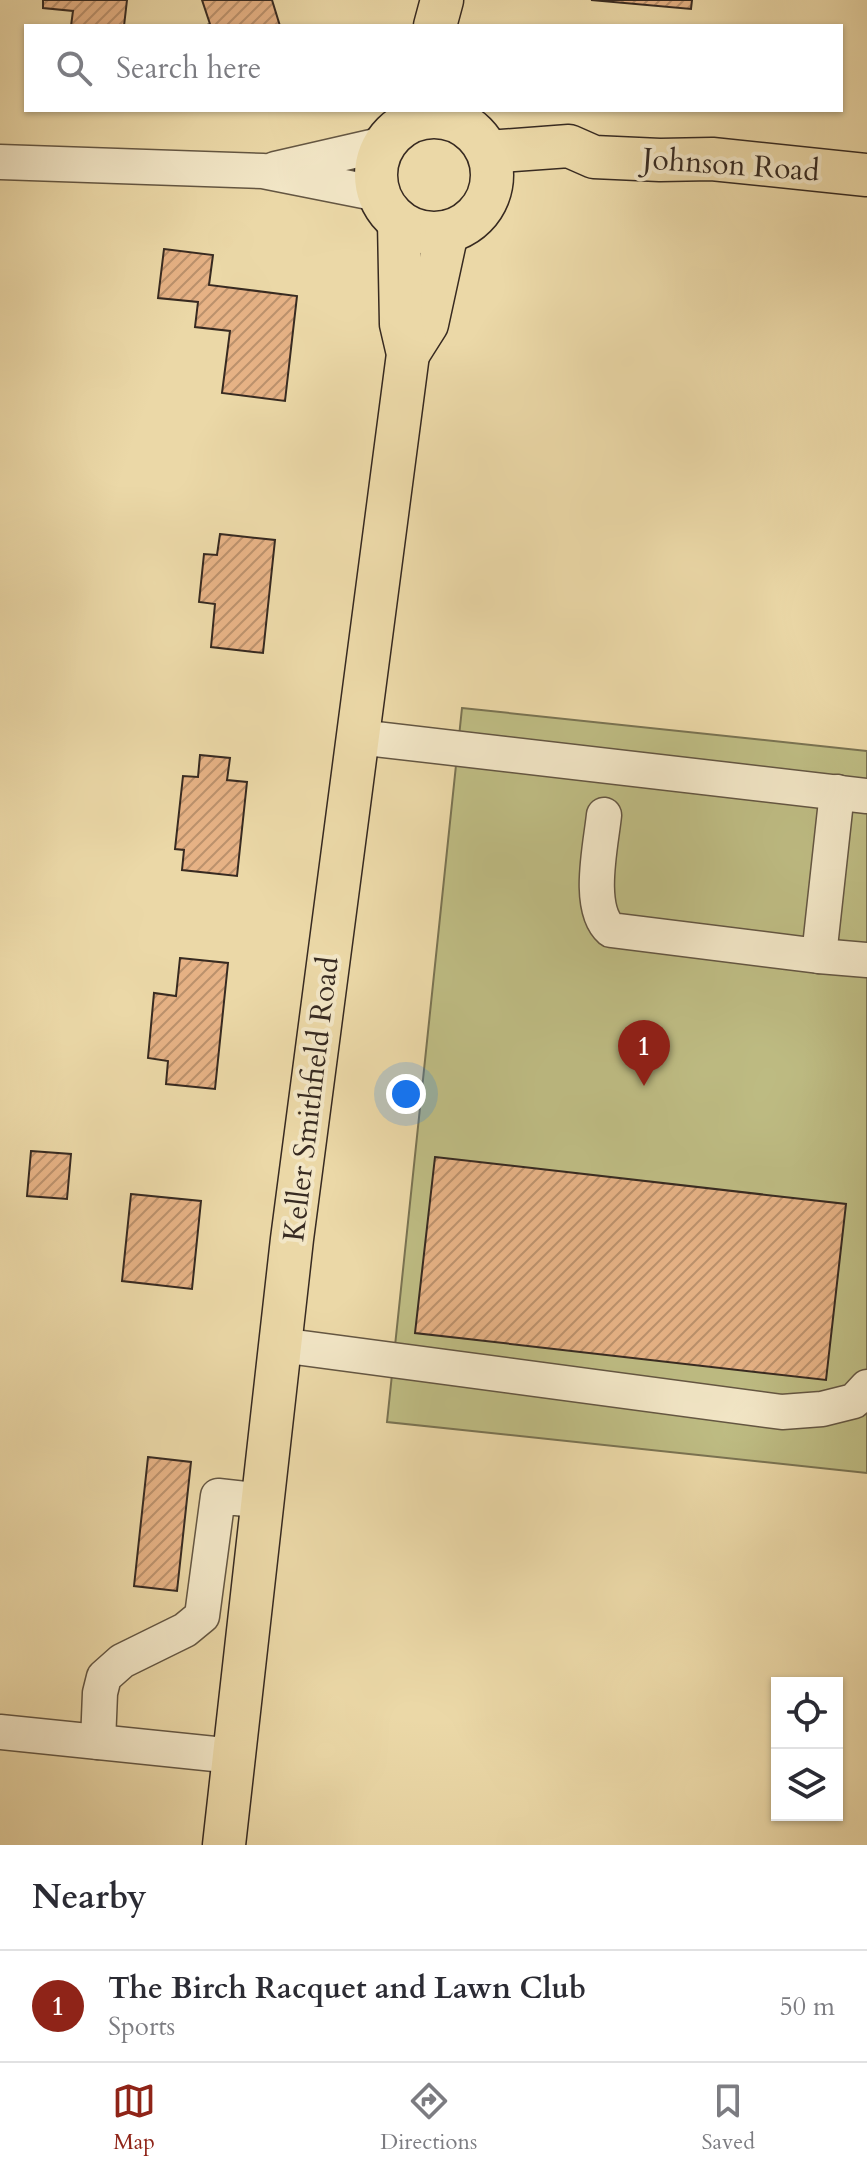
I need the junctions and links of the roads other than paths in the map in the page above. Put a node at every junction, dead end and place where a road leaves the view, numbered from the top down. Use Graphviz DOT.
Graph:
graph roads {
  1 [pos="442,0"];
  2 [pos="458,0"];
  3 [pos="436,24"];
  4 [pos="459,24"];
  5 [pos="402,125"];
  6 [pos="477,142"];
  7 [pos="0,162"];
  8 [pos="263,171"];
  9 [pos="867,175"];
  10 [pos="389,208"];
  11 [pos="447,232"];
  12 [pos="408,354"];
  13 [pos="358,737"];
  14 [pos="852,794"];
  15 [pos="604,815"];
  16 [pos="819,956"];
  17 [pos="867,960"];
  18 [pos="280,1345"];
  19 [pos="867,1387"];
  20 [pos="263,1501"];
  21 [pos="0,1732"];
  22 [pos="98,1742"];
  23 [pos="234,1756"];
  24 [pos="224,1845"];
  1 -- 3 [label="main road"];
  2 -- 4 [label="main road"];
  5 -- 6 [label="main road"];
  5 -- 8 [label="street"];
  5 -- 10 [label="main road"];
  6 -- 9 [label="main road, Johnson Road"];
  6 -- 11 [label="main road"];
  7 -- 8 [label="street"];
  8 -- 10 [label="street"];
  10 -- 11 [label="main road"];
  10 -- 12 [label="main road"];
  11 -- 12 [label="main road"];
  12 -- 13 [label="main road, Keller Smithfield Road"];
  13 -- 14 [label="street"];
  13 -- 18 [label="main road, Keller Smithfield Road"];
  14 -- 16 [label="street"];
  15 -- 16 [label="street"];
  16 -- 17 [label="street"];
  18 -- 19 [label="street"];
  18 -- 20 [label="main road, Keller Smithfield Road"];
  20 -- 22 [label="street"];
  20 -- 23 [label="main road, Keller Smithfield Road"];
  21 -- 22 [label="street"];
  22 -- 23 [label="street"];
  23 -- 24 [label="main road, Keller Smithfield Road"];
}
